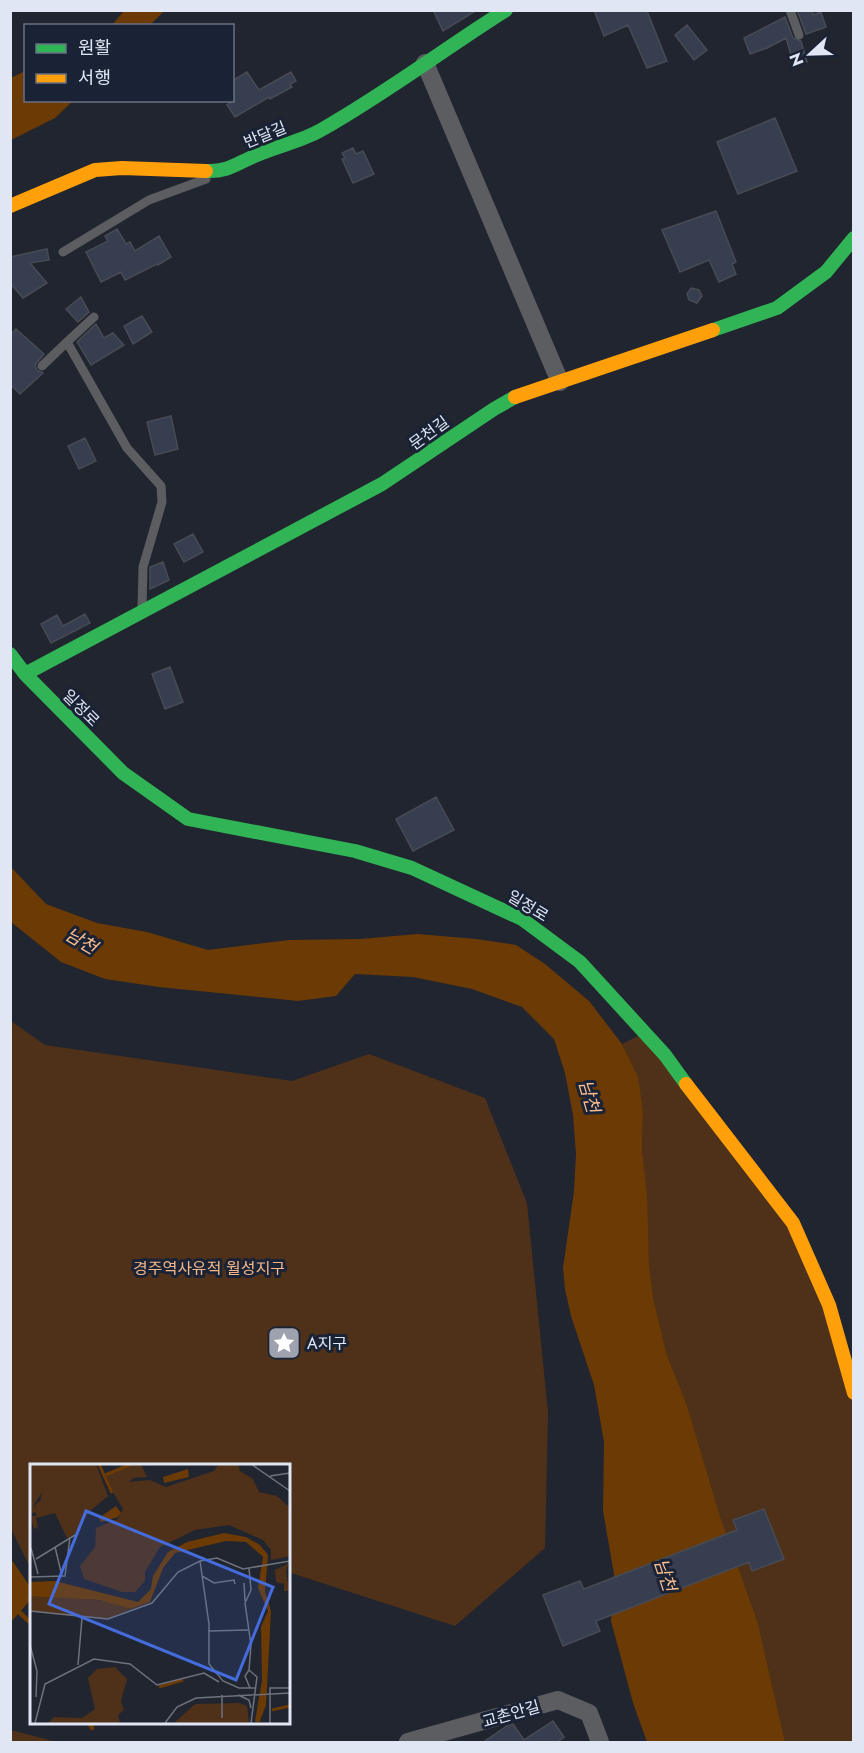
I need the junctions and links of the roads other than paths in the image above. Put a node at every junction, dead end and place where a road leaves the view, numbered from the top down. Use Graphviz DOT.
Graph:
graph roads {
  1 [pos="506,10"];
  2 [pos="790,10"];
  3 [pos="799,35"];
  4 [pos="425,63"];
  5 [pos="222,172"];
  6 [pos="10,206"];
  7 [pos="854,238"];
  8 [pos="63,252"];
  9 [pos="94,316"];
  10 [pos="67,342"];
  11 [pos="42,366"];
  12 [pos="561,381"];
  13 [pos="142,613"];
  14 [pos="10,654"];
  15 [pos="25,675"];
  16 [pos="854,1393"];
  17 [pos="430,1740"];
  18 [pos="595,1740"];
  19 [pos="408,1743"];
  1 -- 4 [label="street, 반달길"];
  2 -- 3 [label="lane"];
  4 -- 5 [label="street, 반달길"];
  4 -- 12 [label="street"];
  5 -- 6 [label="street, 반달길"];
  5 -- 8 [label="lane"];
  7 -- 12 [label="street, 문천길"];
  9 -- 10 [label="lane"];
  10 -- 11 [label="lane"];
  10 -- 13 [label="lane"];
  12 -- 13 [label="street, 문천길"];
  13 -- 15 [label="street, 문천길"];
  14 -- 15 [label="street, 일정로"];
  15 -- 16 [label="street, 일정로"];
  17 -- 18 [label="street, 교촌안길"];
  17 -- 19 [label="street, 교촌안길"];
}
